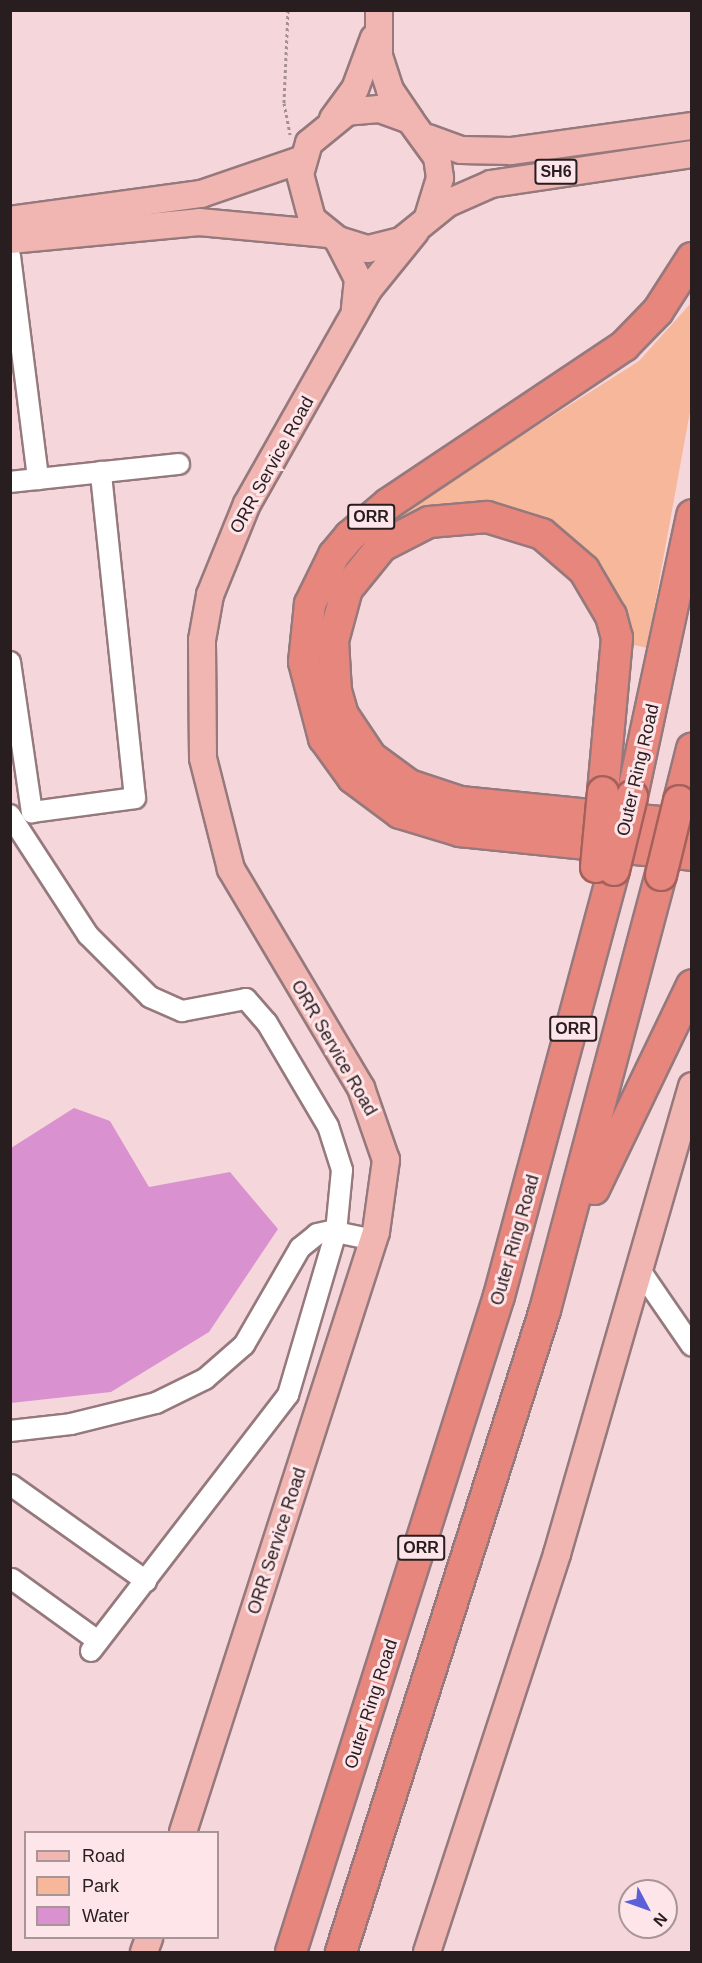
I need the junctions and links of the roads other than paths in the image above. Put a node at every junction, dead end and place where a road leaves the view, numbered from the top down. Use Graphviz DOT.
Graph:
graph roads {
  1 [pos="379,15"];
  2 [pos="333,119"];
  3 [pos="410,120"];
  4 [pos="692,126"];
  5 [pos="428,138"];
  6 [pos="299,151"];
  7 [pos="692,154"];
  8 [pos="10,220"];
  9 [pos="422,225"];
  10 [pos="333,237"];
  11 [pos="10,240"];
  12 [pos="10,256"];
  13 [pos="692,258"];
  14 [pos="351,324"];
  15 [pos="179,464"];
  16 [pos="101,472"];
  17 [pos="38,479"];
  18 [pos="10,482"];
  19 [pos="692,515"];
  20 [pos="10,662"];
  21 [pos="692,748"];
  22 [pos="618,794"];
  23 [pos="685,813"];
  24 [pos="10,815"];
  25 [pos="692,855"];
  26 [pos="692,985"];
  27 [pos="692,1086"];
  28 [pos="336,1232"];
  29 [pos="374,1240"];
  30 [pos="559,1262"];
  31 [pos="639,1269"];
  32 [pos="692,1346"];
  33 [pos="10,1431"];
  34 [pos="10,1485"];
  35 [pos="12,1579"];
  36 [pos="146,1581"];
  37 [pos="184,1831"];
  38 [pos="291,1953"];
  39 [pos="342,1953"];
  40 [pos="427,1953"];
  1 -- 2 [label="main road"];
  1 -- 3 [label="main road"];
  2 -- 3 [label="main road, SH6"];
  2 -- 6 [label="main road"];
  3 -- 5 [label="main road, SH6"];
  4 -- 5 [label="main road, SH6"];
  5 -- 9 [label="main road, SH6"];
  6 -- 8 [label="main road"];
  6 -- 10 [label="main road"];
  7 -- 9 [label="main road, SH6"];
  9 -- 10 [label="main road, SH6"];
  9 -- 14 [label="main road, ORR Service Road"];
  10 -- 11 [label="main road, SH6"];
  10 -- 14 [label="main road"];
  12 -- 17 [label="street"];
  13 -- 25 [label="highway, ORR"];
  14 -- 29 [label="main road, ORR Service Road"];
  15 -- 16 [label="street"];
  16 -- 17 [label="street"];
  16 -- 20 [label="street"];
  17 -- 18 [label="street"];
  19 -- 22 [label="highway, Outer Ring Road / ORR"];
  21 -- 23 [label="highway, ORR"];
  22 -- 23 [label="highway, ORR"];
  22 -- 38 [label="highway, Outer Ring Road / ORR, bridge"];
  23 -- 30 [label="highway, ORR, bridge"];
  24 -- 28 [label="street"];
  26 -- 30 [label="highway"];
  27 -- 31 [label="main road"];
  28 -- 29 [label="street"];
  28 -- 33 [label="street"];
  28 -- 36 [label="street"];
  29 -- 37 [label="main road, ORR Service Road"];
  30 -- 39 [label="highway, ORR"];
  31 -- 32 [label="street"];
  31 -- 40 [label="main road"];
  34 -- 36 [label="street"];
  35 -- 36 [label="street"];
}
